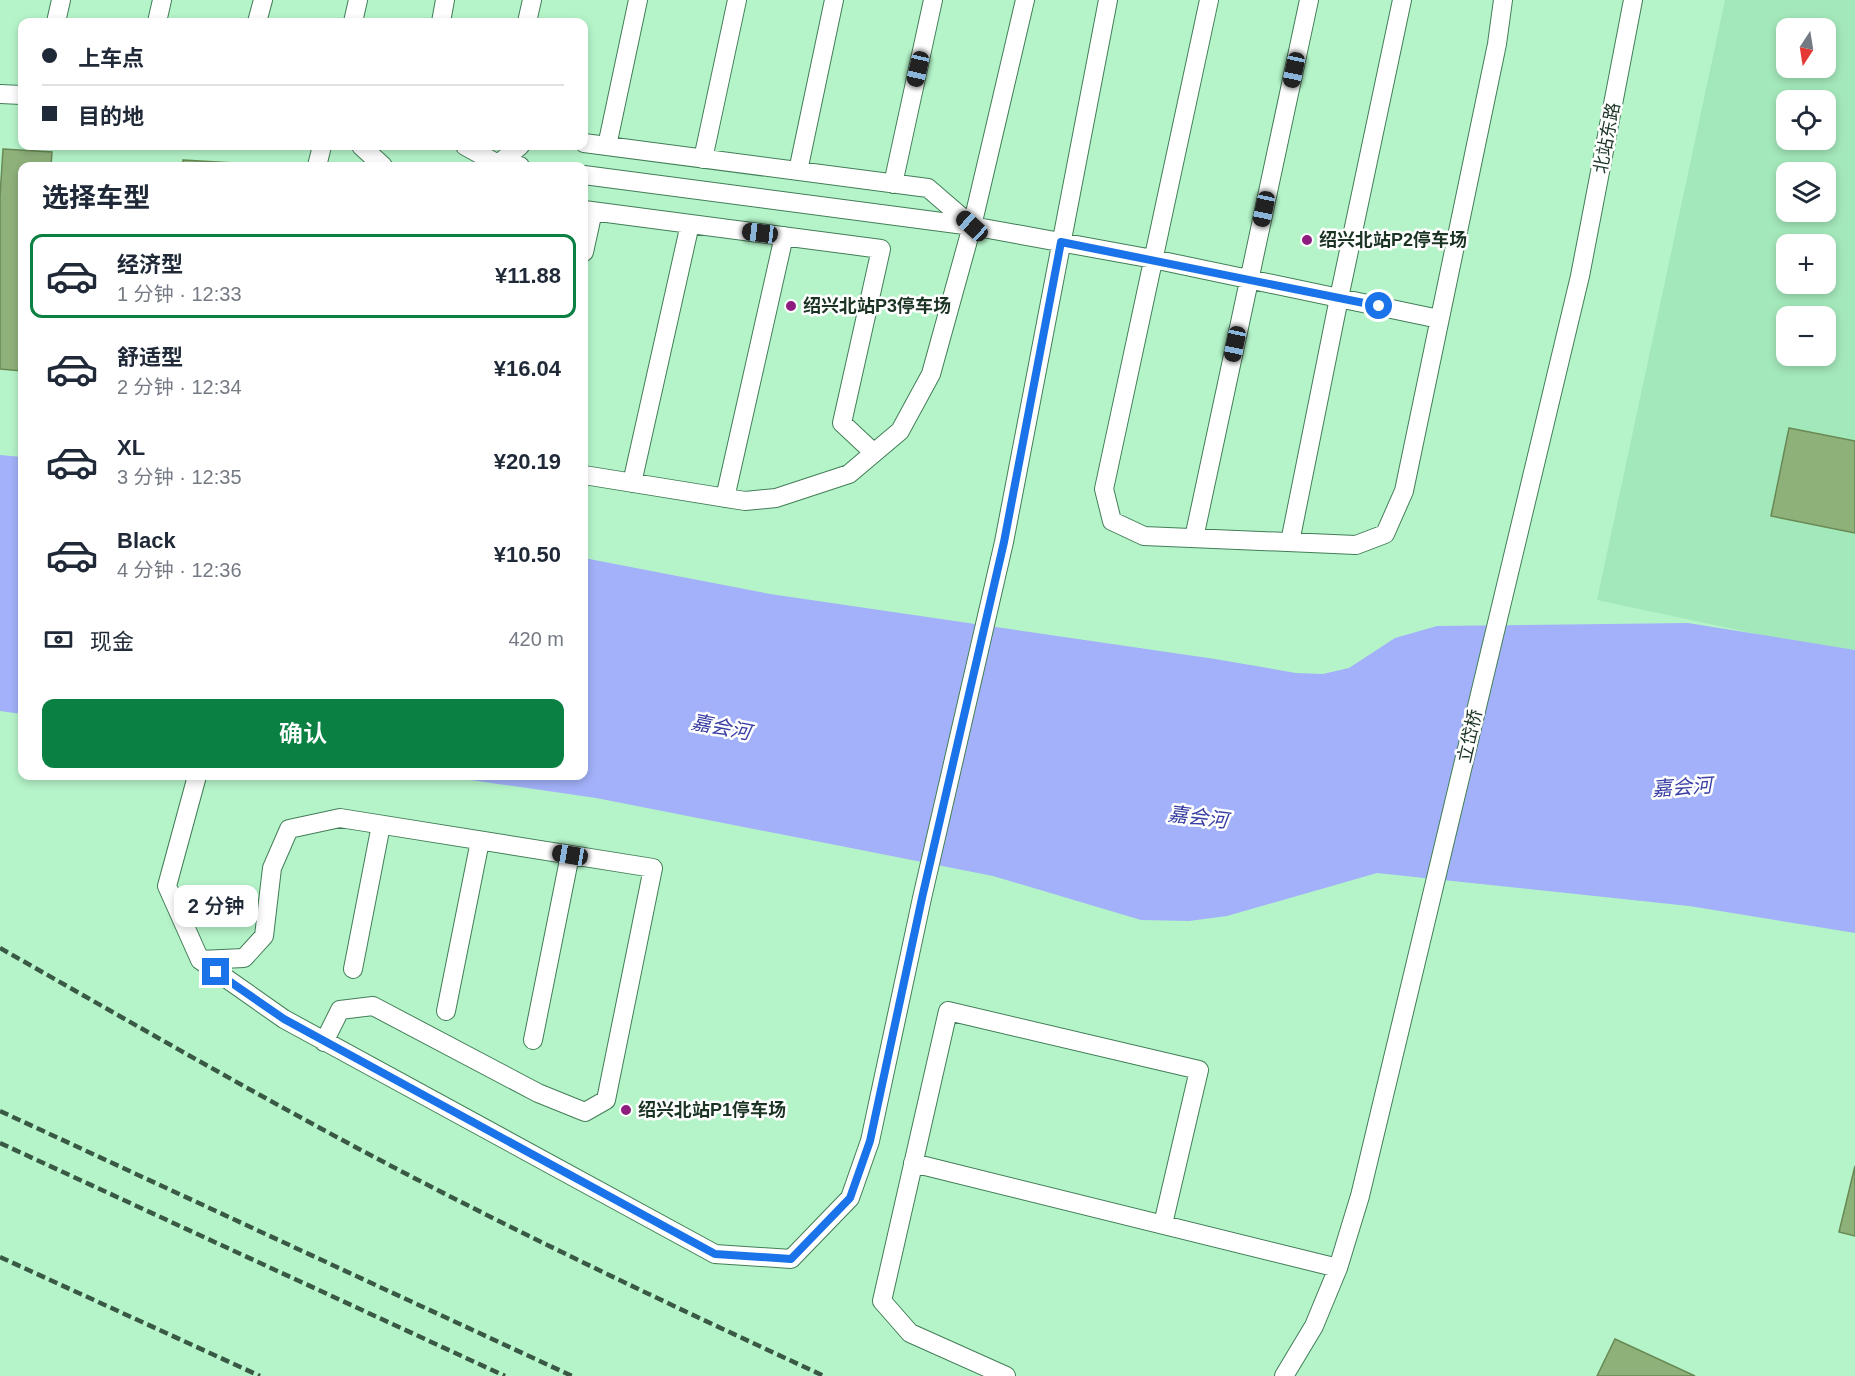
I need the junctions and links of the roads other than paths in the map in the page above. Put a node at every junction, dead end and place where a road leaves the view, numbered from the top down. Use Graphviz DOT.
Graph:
graph roads {
  1 [pos="61,0"];
  2 [pos="162,0"];
  3 [pos="262,0"];
  4 [pos="358,0"];
  5 [pos="446,0"];
  6 [pos="532,0"];
  7 [pos="638,0"];
  8 [pos="737,0"];
  9 [pos="834,0"];
  10 [pos="933,0"];
  11 [pos="1025,0"];
  12 [pos="1108,0"];
  13 [pos="1209,0"];
  14 [pos="1309,0"];
  15 [pos="1402,0"];
  16 [pos="1503,0"];
  17 [pos="1633,0"];
  18 [pos="57,18"];
  19 [pos="158,18"];
  20 [pos="258,18"];
  21 [pos="354,18"];
  22 [pos="442,18"];
  23 [pos="528,18"];
  24 [pos="0,94"];
  25 [pos="18,95"];
  26 [pos="588,144"];
  27 [pos="608,146"];
  28 [pos="366,150"];
  29 [pos="475,150"];
  30 [pos="514,150"];
  31 [pos="703,159"];
  32 [pos="499,160"];
  33 [pos="379,162"];
  34 [pos="798,171"];
  35 [pos="588,176"];
  36 [pos="893,184"];
  37 [pos="588,210"];
  38 [pos="690,224"];
  39 [pos="972,226"];
  40 [pos="784,236"];
  41 [pos="1061,242"];
  42 [pos="1153,259"];
  43 [pos="1580,276"];
  44 [pos="1249,279"];
  45 [pos="1339,298"];
  46 [pos="1439,319"];
  47 [pos="874,453"];
  48 [pos="588,476"];
  49 [pos="632,483"];
  50 [pos="725,498"];
  51 [pos="1194,538"];
  52 [pos="1290,543"];
  53 [pos="196,780"];
  54 [pos="381,825"];
  55 [pos="480,841"];
  56 [pos="570,855"];
  57 [pos="200,960"];
  58 [pos="353,969"];
  59 [pos="446,1011"];
  60 [pos="533,1040"];
  61 [pos="324,1041"];
  62 [pos="913,1163"];
  63 [pos="1163,1224"];
  64 [pos="1338,1268"];
  65 [pos="1006,1376"];
  66 [pos="1284,1376"];
  1 -- 18 [label="lane"];
  2 -- 19 [label="lane"];
  3 -- 20 [label="lane"];
  4 -- 21 [label="lane"];
  5 -- 22 [label="lane"];
  6 -- 23 [label="lane"];
  7 -- 27 [label="lane"];
  8 -- 31 [label="lane"];
  9 -- 34 [label="lane"];
  10 -- 36 [label="lane"];
  11 -- 39 [label="lane"];
  12 -- 41 [label="lane"];
  13 -- 42 [label="lane"];
  14 -- 44 [label="lane"];
  15 -- 45 [label="lane"];
  16 -- 46 [label="lane"];
  17 -- 43 [label="lane, 北站东路"];
  24 -- 25 [label="lane"];
  26 -- 27 [label="lane"];
  27 -- 31 [label="lane"];
  28 -- 33 [label="lane"];
  29 -- 32 [label="lane"];
  30 -- 32 [label="lane"];
  31 -- 34 [label="lane"];
  34 -- 36 [label="lane"];
  35 -- 39 [label="lane"];
  36 -- 39 [label="lane"];
  37 -- 38 [label="lane"];
  38 -- 40 [label="lane"];
  38 -- 49 [label="lane"];
  39 -- 41 [label="lane"];
  39 -- 47 [label="lane"];
  40 -- 47 [label="lane"];
  40 -- 50 [label="lane"];
  41 -- 42 [label="lane"];
  41 -- 61 [label="lane"];
  42 -- 44 [label="lane"];
  42 -- 51 [label="lane"];
  43 -- 64 [label="lane, 立岱桥"];
  44 -- 45 [label="lane"];
  44 -- 51 [label="lane"];
  45 -- 46 [label="lane"];
  45 -- 52 [label="lane"];
  46 -- 52 [label="lane"];
  47 -- 50 [label="lane"];
  48 -- 49 [label="lane"];
  49 -- 50 [label="lane"];
  51 -- 52 [label="lane"];
  53 -- 57 [label="lane"];
  54 -- 55 [label="lane"];
  54 -- 57 [label="lane"];
  54 -- 58 [label="lane"];
  55 -- 56 [label="lane"];
  55 -- 59 [label="lane"];
  56 -- 60 [label="lane"];
  56 -- 61 [label="lane"];
  57 -- 61 [label="lane"];
  62 -- 63 [label="lane"];
  62 -- 63 [label="lane"];
  62 -- 65 [label="lane"];
  63 -- 64 [label="lane"];
  64 -- 66 [label="lane"];
}
